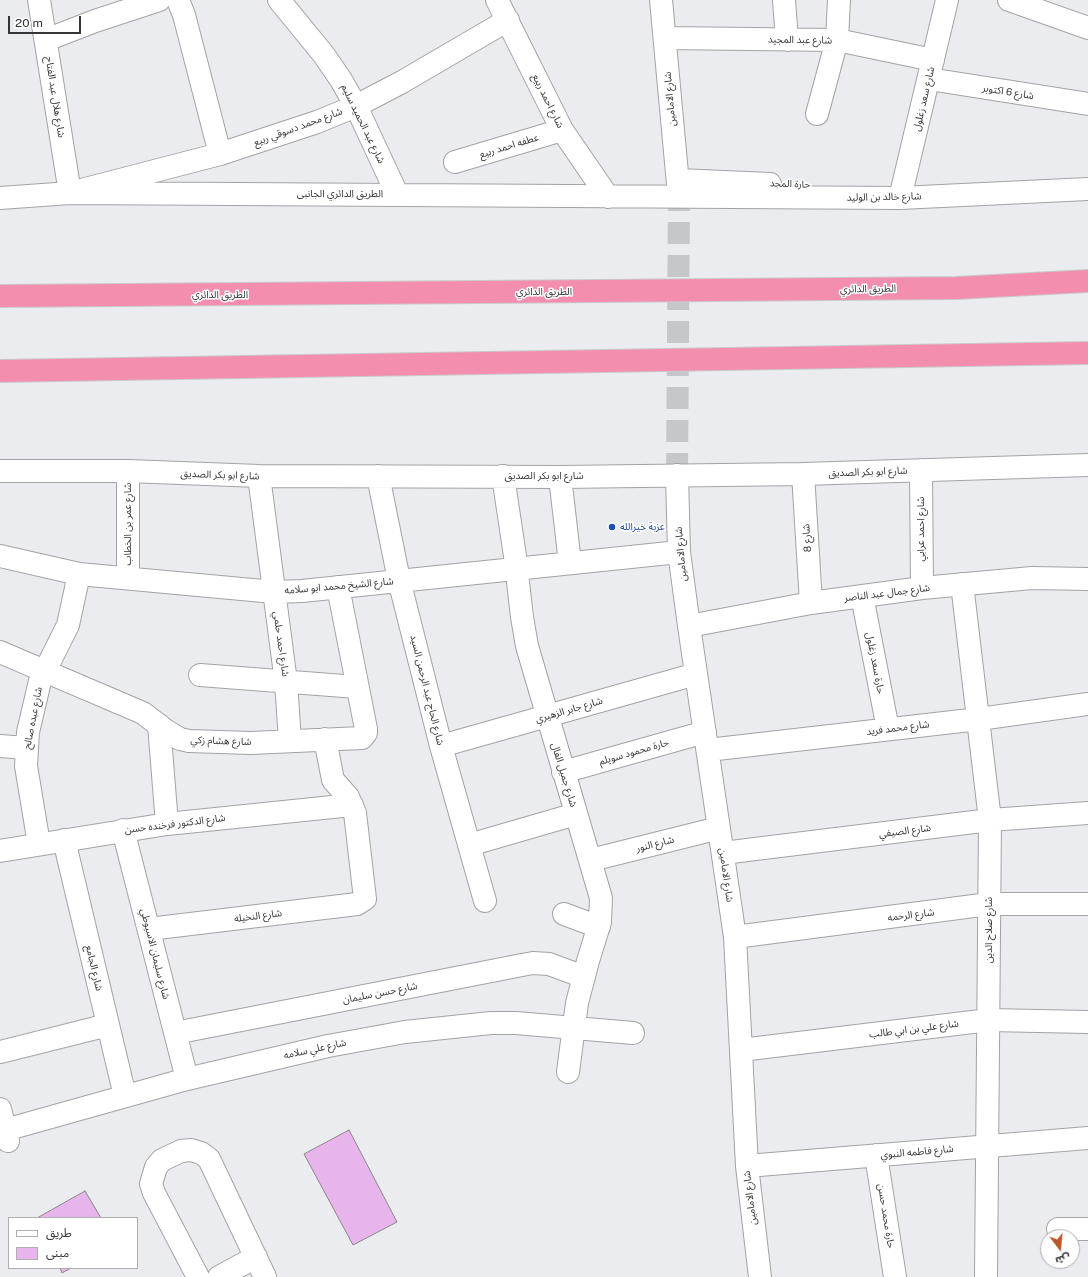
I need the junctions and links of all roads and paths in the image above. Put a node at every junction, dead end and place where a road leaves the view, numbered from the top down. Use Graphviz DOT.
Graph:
graph roads {
  1 [pos="40,0"];
  2 [pos="159,0"];
  3 [pos="178,0"];
  4 [pos="279,0"];
  5 [pos="497,0"];
  6 [pos="661,0"];
  7 [pos="784,0"];
  8 [pos="840,0"];
  9 [pos="947,0"];
  10 [pos="1008,0"];
  11 [pos="1048,7"];
  12 [pos="508,20"];
  13 [pos="1088,28"];
  14 [pos="665,38"];
  15 [pos="46,40"];
  16 [pos="787,40"];
  17 [pos="837,40"];
  18 [pos="931,69"];
  19 [pos="1088,104"];
  20 [pos="356,106"];
  21 [pos="817,114"];
  22 [pos="562,130"];
  23 [pos="220,154"];
  24 [pos="455,162"];
  25 [pos="678,189"];
  26 [pos="1088,189"];
  27 [pos="1,192"];
  28 [pos="70,193"];
  29 [pos="901,193"];
  30 [pos="397,194"];
  31 [pos="608,197"];
  32 [pos="1088,281"];
  33 [pos="0,296"];
  34 [pos="1088,353"];
  35 [pos="0,371"];
  36 [pos="1088,465"];
  37 [pos="921,470"];
  38 [pos="0,471"];
  39 [pos="128,471"];
  40 [pos="803,474"];
  41 [pos="677,475"];
  42 [pos="259,476"];
  43 [pos="378,476"];
  44 [pos="503,476"];
  45 [pos="560,477"];
  46 [pos="679,552"];
  47 [pos="0,556"];
  48 [pos="570,563"];
  49 [pos="517,569"];
  50 [pos="79,574"];
  51 [pos="128,578"];
  52 [pos="1088,579"];
  53 [pos="399,580"];
  54 [pos="962,584"];
  55 [pos="338,587"];
  56 [pos="922,588"];
  57 [pos="274,592"];
  58 [pos="862,596"];
  59 [pos="811,602"];
  60 [pos="689,626"];
  61 [pos="0,652"];
  62 [pos="44,670"];
  63 [pos="696,674"];
  64 [pos="200,675"];
  65 [pos="286,682"];
  66 [pos="357,687"];
  67 [pos="1088,704"];
  68 [pos="547,716"];
  69 [pos="979,719"];
  70 [pos="159,725"];
  71 [pos="888,729"];
  72 [pos="325,738"];
  73 [pos="290,741"];
  74 [pos="706,741"];
  75 [pos="0,746"];
  76 [pos="441,746"];
  77 [pos="26,748"];
  78 [pos="564,772"];
  79 [pos="352,805"];
  80 [pos="1088,813"];
  81 [pos="576,814"];
  82 [pos="990,820"];
  83 [pos="167,824"];
  84 [pos="719,828"];
  85 [pos="123,830"];
  86 [pos="64,840"];
  87 [pos="39,844"];
  88 [pos="469,845"];
  89 [pos="0,851"];
  90 [pos="723,853"];
  91 [pos="591,860"];
  92 [pos="485,901"];
  93 [pos="989,904"];
  94 [pos="1088,904"];
  95 [pos="564,914"];
  96 [pos="599,927"];
  97 [pos="149,929"];
  98 [pos="735,938"];
  99 [pos="584,977"];
  100 [pos="989,1020"];
  101 [pos="1088,1022"];
  102 [pos="108,1025"];
  103 [pos="574,1027"];
  104 [pos="175,1033"];
  105 [pos="634,1033"];
  106 [pos="741,1050"];
  107 [pos="0,1052"];
  108 [pos="568,1072"];
  109 [pos="187,1079"];
  110 [pos="125,1096"];
  111 [pos="4,1127"];
  112 [pos="1088,1138"];
  113 [pos="988,1147"];
  114 [pos="876,1155"];
  115 [pos="747,1166"];
  116 [pos="256,1257"];
  117 [pos="198,1277"];
  118 [pos="219,1277"];
  119 [pos="265,1277"];
  120 [pos="760,1277"];
  121 [pos="895,1277"];
  122 [pos="986,1277"];
  1 -- 15 [label="street, شارع هلال عبد الفتاح"];
  2 -- 15 [label="street"];
  3 -- 23 [label="street"];
  4 -- 20 [label="street, شارع عبد الحميد سليم"];
  5 -- 12 [label="street, شارع احمد ربيع"];
  6 -- 14 [label="street, شارع الامامين"];
  7 -- 16 [label="street"];
  8 -- 17 [label="street"];
  9 -- 18 [label="street, شارع سعد زغلول"];
  10 -- 11 [label="street"];
  11 -- 13 [label="street"];
  12 -- 20 [label="street, شارع محمد دسوقي ربيع"];
  12 -- 22 [label="street, شارع احمد ربيع"];
  14 -- 16 [label="street, شارع عبد المجيد"];
  14 -- 25 [label="street, شارع الامامين"];
  15 -- 28 [label="street, شارع هلال عبد الفتاح"];
  16 -- 17 [label="street, شارع عبد المجيد"];
  17 -- 18 [label="street, شارع عبد المجيد"];
  17 -- 21 [label="street"];
  18 -- 19 [label="street, شارع 6 اكتوبر"];
  18 -- 29 [label="street, شارع سعد زغلول"];
  20 -- 23 [label="street, شارع محمد دسوقي ربيع"];
  20 -- 30 [label="street, شارع عبد الحميد سليم"];
  22 -- 24 [label="street, عطفه احمد ربيع"];
  22 -- 31 [label="street, شارع احمد ربيع"];
  23 -- 28 [label="street, شارع محمد دسوقي ربيع"];
  25 -- 29 [label="street, شارع خالد بن الوليد"];
  25 -- 31 [label="street, الطريق الدائري الجانبى"];
  26 -- 29 [label="street, شارع خالد بن الوليد"];
  27 -- 28 [label="street, الطريق الدائري الجانبى"];
  28 -- 30 [label="street, الطريق الدائري الجانبى"];
  30 -- 31 [label="street, الطريق الدائري الجانبى"];
  32 -- 33 [label="highway, الطريق الدائري"];
  34 -- 35 [label="highway"];
  36 -- 37 [label="street, شارع ابو بكر الصديق"];
  37 -- 40 [label="street, شارع ابو بكر الصديق"];
  37 -- 56 [label="street, شارع احمد عرابي"];
  38 -- 39 [label="street, شارع ابو بكر الصديق"];
  39 -- 42 [label="street, شارع ابو بكر الصديق"];
  39 -- 51 [label="street, شارع عمر بن الخطاب"];
  40 -- 41 [label="street, شارع ابو بكر الصديق"];
  40 -- 59 [label="street, شارع 8"];
  41 -- 45 [label="street, شارع ابو بكر الصديق"];
  41 -- 46 [label="street, شارع الامامين"];
  42 -- 43 [label="street, شارع ابو بكر الصديق"];
  42 -- 57 [label="street, شارع احمد حلمي"];
  43 -- 44 [label="street, شارع ابو بكر الصديق"];
  43 -- 53 [label="street, شارع الحاج عبد الرحمن السيد"];
  44 -- 45 [label="street, شارع ابو بكر الصديق"];
  44 -- 49 [label="street, شارع جميل الفال"];
  45 -- 48 [label="street"];
  46 -- 48 [label="street, شارع الشيخ محمد ابو سلامه"];
  46 -- 60 [label="street, شارع الامامين"];
  47 -- 50 [label="street, شارع الشيخ محمد ابو سلامه"];
  48 -- 49 [label="street, شارع الشيخ محمد ابو سلامه"];
  49 -- 53 [label="street, شارع الشيخ محمد ابو سلامه"];
  49 -- 68 [label="street, شارع جميل الفال"];
  50 -- 51 [label="street, شارع الشيخ محمد ابو سلامه"];
  50 -- 62 [label="street, شارع عبده صالح"];
  51 -- 57 [label="street, شارع الشيخ محمد ابو سلامه"];
  52 -- 54 [label="street, شارع جمال عبد الناصر"];
  53 -- 55 [label="street, شارع الشيخ محمد ابو سلامه"];
  53 -- 76 [label="street, شارع الحاج عبد الرحمن السيد"];
  54 -- 56 [label="street, شارع جمال عبد الناصر"];
  54 -- 69 [label="street, شارع صلاح الدين"];
  55 -- 57 [label="street, شارع الشيخ محمد ابو سلامه"];
  55 -- 66 [label="street"];
  56 -- 58 [label="street, شارع جمال عبد الناصر"];
  57 -- 65 [label="street, شارع احمد حلمي"];
  58 -- 59 [label="street, شارع جمال عبد الناصر"];
  58 -- 71 [label="street, حارة سعد زغلول"];
  59 -- 60 [label="street, شارع جمال عبد الناصر"];
  60 -- 63 [label="street, شارع الامامين"];
  61 -- 62 [label="street, شارع هشام زكي"];
  62 -- 70 [label="street, شارع هشام زكي"];
  62 -- 77 [label="street, شارع عبده صالح"];
  63 -- 68 [label="street, شارع جابر الزهيري"];
  63 -- 74 [label="street, شارع الامامين"];
  64 -- 65 [label="street"];
  65 -- 66 [label="street"];
  65 -- 73 [label="street, شارع احمد حلمي"];
  66 -- 72 [label="street, شارع هشام زكي"];
  67 -- 69 [label="street, شارع محمد فريد"];
  68 -- 76 [label="street, شارع جابر الزهيري"];
  68 -- 78 [label="street, شارع جميل الفال"];
  69 -- 71 [label="street, شارع محمد فريد"];
  69 -- 82 [label="street, شارع صلاح الدين"];
  70 -- 73 [label="street, شارع هشام زكي"];
  70 -- 83 [label="street"];
  71 -- 74 [label="street, شارع محمد فريد"];
  72 -- 73 [label="street, شارع هشام زكي"];
  72 -- 79 [label="street"];
  74 -- 78 [label="street, حارة محمود سويلم"];
  74 -- 84 [label="street, شارع الامامين"];
  75 -- 77 [label="street"];
  76 -- 88 [label="street, شارع الحاج عبد الرحمن السيد"];
  77 -- 87 [label="street, شارع عبده صالح"];
  78 -- 81 [label="street, شارع جميل الفال"];
  79 -- 83 [label="street, شارع الدكتور فرخنده حسن"];
  79 -- 97 [label="street, شارع النخيله"];
  80 -- 82 [label="street, شارع الصيفي"];
  81 -- 88 [label="street"];
  81 -- 91 [label="street, شارع جميل الفال"];
  82 -- 90 [label="street, شارع الصيفي"];
  82 -- 93 [label="street, شارع صلاح الدين"];
  83 -- 85 [label="street, شارع الدكتور فرخنده حسن"];
  84 -- 90 [label="street, شارع الامامين"];
  84 -- 91 [label="street, شارع النور"];
  85 -- 86 [label="street, شارع الدكتور فرخنده حسن"];
  85 -- 97 [label="street, شارع سليمان الاسيوطي"];
  86 -- 87 [label="street, شارع الدكتور فرخنده حسن"];
  86 -- 102 [label="street, شارع الجامع"];
  87 -- 89 [label="street, شارع الدكتور فرخنده حسن"];
  88 -- 92 [label="street, شارع الحاج عبد الرحمن السيد"];
  90 -- 98 [label="street, شارع الامامين"];
  91 -- 96 [label="street, شارع جميل الفال"];
  93 -- 94 [label="street, شارع الرحمه"];
  93 -- 98 [label="street, شارع الرحمه"];
  93 -- 100 [label="street, شارع صلاح الدين"];
  95 -- 96 [label="street"];
  96 -- 99 [label="street, شارع جميل الفال"];
  97 -- 104 [label="street, شارع سليمان الاسيوطي"];
  98 -- 106 [label="street, شارع الامامين"];
  99 -- 103 [label="street, شارع جميل الفال"];
  99 -- 104 [label="street, شارع حسن سليمان"];
  100 -- 101 [label="street, شارع علي بن ابي طالب"];
  100 -- 106 [label="street, شارع علي بن ابي طالب"];
  100 -- 113 [label="street, شارع صلاح الدين"];
  102 -- 107 [label="street"];
  102 -- 110 [label="street, شارع الجامع"];
  103 -- 105 [label="street, شارع علي سلامه"];
  103 -- 108 [label="street, شارع جميل الفال"];
  103 -- 109 [label="street, شارع علي سلامه"];
  104 -- 109 [label="street, شارع سليمان الاسيوطي"];
  106 -- 115 [label="street, شارع الامامين"];
  109 -- 110 [label="street, شارع علي سلامه"];
  110 -- 111 [label="street, شارع علي سلامه"];
  112 -- 113 [label="street, شارع فاطمه النبوي"];
  113 -- 114 [label="street, شارع فاطمه النبوي"];
  113 -- 122 [label="street, شارع صلاح الدين"];
  114 -- 115 [label="street, شارع فاطمه النبوي"];
  114 -- 121 [label="street, حارة محمد حسن"];
  115 -- 120 [label="street, شارع الامامين"];
  116 -- 117 [label="street"];
  116 -- 118 [label="street"];
  116 -- 119 [label="street"];
}
